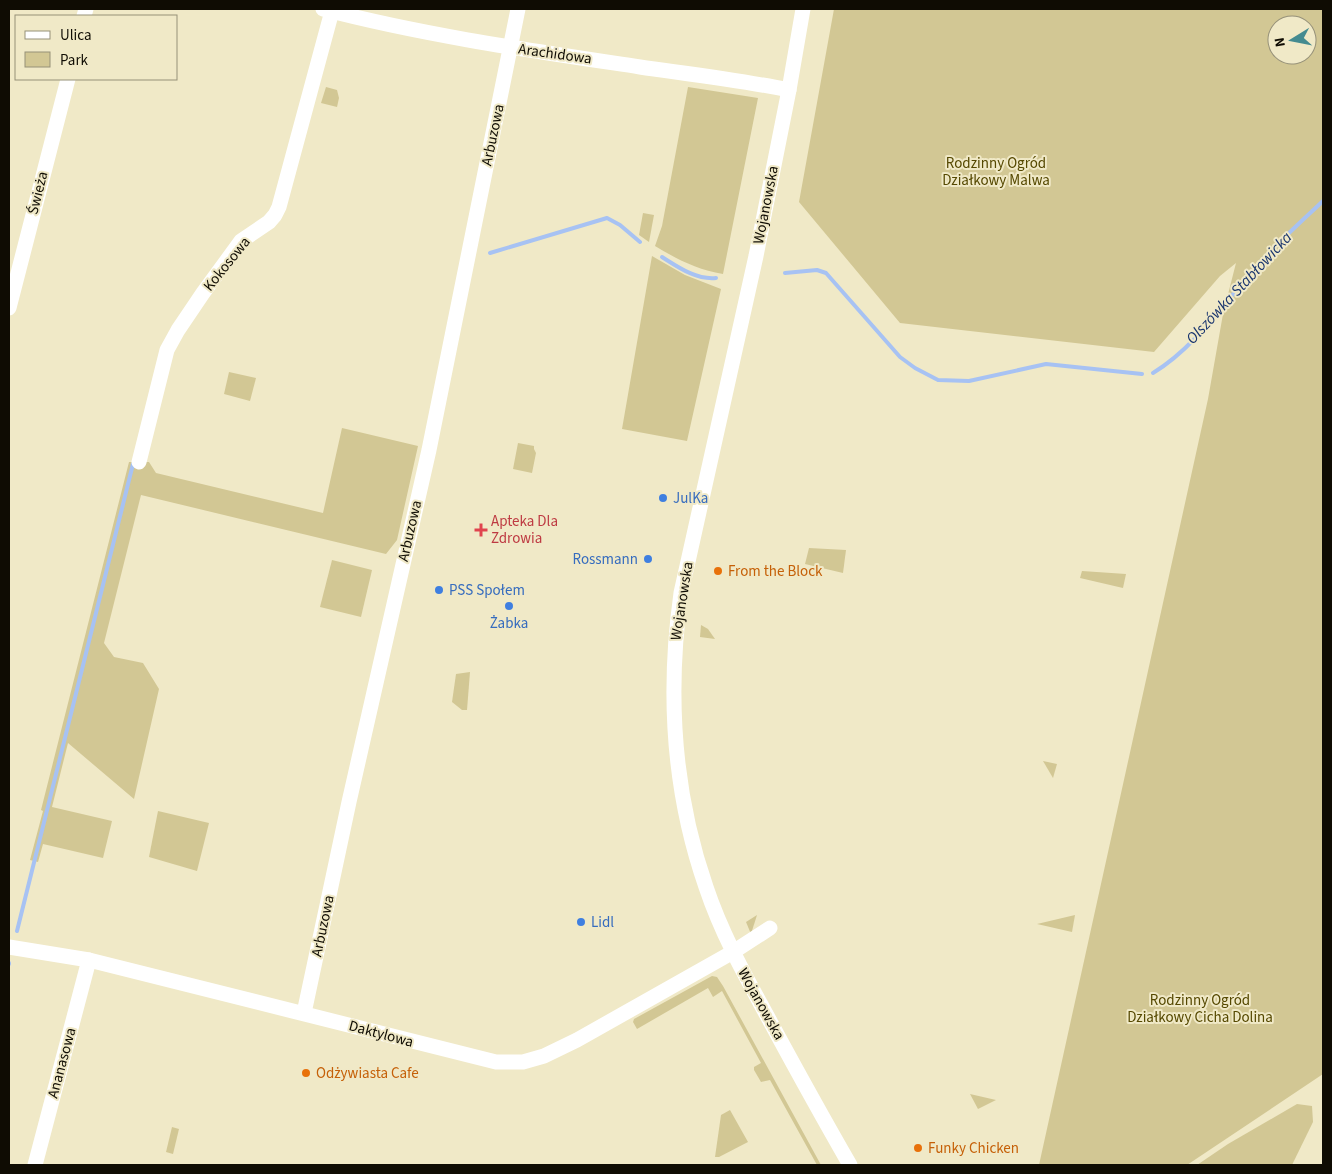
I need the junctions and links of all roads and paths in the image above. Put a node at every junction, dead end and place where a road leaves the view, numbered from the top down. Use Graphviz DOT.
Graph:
graph roads {
  1 [pos="518,9"];
  2 [pos="803,9"];
  3 [pos="328,10"];
  4 [pos="511,48"];
  5 [pos="68,80"];
  6 [pos="789,90"];
  7 [pos="9,308"];
  8 [pos="139,462"];
  9 [pos="770,928"];
  10 [pos="9,947"];
  11 [pos="733,952"];
  12 [pos="89,960"];
  13 [pos="304,1013"];
  14 [pos="35,1165"];
  15 [pos="850,1165"];
  1 -- 4 [label="street, Arbuzowa"];
  2 -- 6 [label="street, Wojanowska"];
  3 -- 4 [label="street, Arachidowa"];
  3 -- 8 [label="street, Kokosowa"];
  4 -- 6 [label="street, Arachidowa"];
  4 -- 13 [label="street, Arbuzowa"];
  5 -- 7 [label="street, Świeża"];
  6 -- 11 [label="street, Wojanowska"];
  9 -- 11 [label="street, Daktylowa"];
  10 -- 12 [label="street, Daktylowa"];
  11 -- 13 [label="street, Daktylowa"];
  11 -- 15 [label="street, Wojanowska"];
  12 -- 13 [label="street, Daktylowa"];
  12 -- 14 [label="street, Ananasowa"];
}
